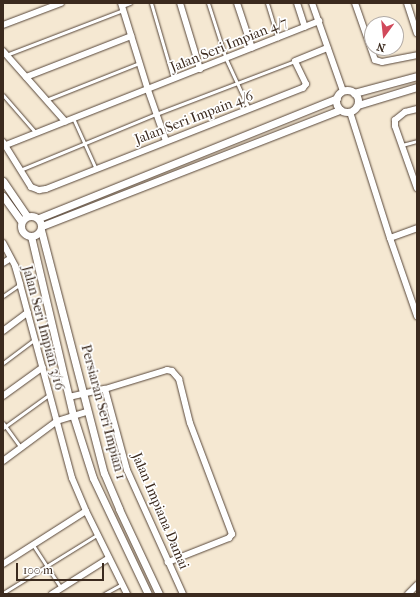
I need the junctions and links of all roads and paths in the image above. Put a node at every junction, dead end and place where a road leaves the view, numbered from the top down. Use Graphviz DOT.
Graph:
graph roads {
  1 [pos="61,3"];
  2 [pos="130,3"];
  3 [pos="151,3"];
  4 [pos="180,3"];
  5 [pos="208,3"];
  6 [pos="237,3"];
  7 [pos="267,3"];
  8 [pos="297,3"];
  9 [pos="312,3"];
  10 [pos="355,3"];
  11 [pos="408,3"];
  12 [pos="122,6"];
  13 [pos="319,21"];
  14 [pos="3,25"];
  15 [pos="305,27"];
  16 [pos="417,33"];
  17 [pos="131,36"];
  18 [pos="278,38"];
  19 [pos="252,48"];
  20 [pos="328,48"];
  21 [pos="5,53"];
  22 [pos="417,55"];
  23 [pos="226,59"];
  24 [pos="295,60"];
  25 [pos="139,63"];
  26 [pos="200,69"];
  27 [pos="26,76"];
  28 [pos="417,76"];
  29 [pos="174,80"];
  30 [pos="236,83"];
  31 [pos="417,87"];
  32 [pos="148,90"];
  33 [pos="343,91"];
  34 [pos="354,93"];
  35 [pos="3,95"];
  36 [pos="337,98"];
  37 [pos="46,100"];
  38 [pos="358,105"];
  39 [pos="249,109"];
  40 [pos="417,109"];
  41 [pos="340,110"];
  42 [pos="350,112"];
  43 [pos="156,114"];
  44 [pos="73,118"];
  45 [pos="65,121"];
  46 [pos="36,133"];
  47 [pos="166,141"];
  48 [pos="417,141"];
  49 [pos="4,143"];
  50 [pos="84,144"];
  51 [pos="402,145"];
  52 [pos="414,168"];
  53 [pos="96,169"];
  54 [pos="20,170"];
  55 [pos="3,181"];
  56 [pos="417,188"];
  57 [pos="3,196"];
  58 [pos="27,216"];
  59 [pos="39,218"];
  60 [pos="21,221"];
  61 [pos="41,228"];
  62 [pos="417,228"];
  63 [pos="31,236"];
  64 [pos="390,238"];
  65 [pos="3,243"];
  66 [pos="11,258"];
  67 [pos="3,263"];
  68 [pos="20,284"];
  69 [pos="3,296"];
  70 [pos="28,312"];
  71 [pos="417,316"];
  72 [pos="3,331"];
  73 [pos="35,339"];
  74 [pos="3,363"];
  75 [pos="42,367"];
  76 [pos="106,389"];
  77 [pos="83,393"];
  78 [pos="50,394"];
  79 [pos="3,396"];
  80 [pos="69,396"];
  81 [pos="87,412"];
  82 [pos="73,415"];
  83 [pos="57,421"];
  84 [pos="4,425"];
  85 [pos="21,448"];
  86 [pos="3,461"];
  87 [pos="86,511"];
  88 [pos="98,534"];
  89 [pos="32,545"];
  90 [pos="109,558"];
  91 [pos="168,562"];
  92 [pos="3,564"];
  93 [pos="46,566"];
  94 [pos="122,584"];
  95 [pos="417,585"];
  96 [pos="61,588"];
  97 [pos="3,593"];
  98 [pos="52,594"];
  99 [pos="104,594"];
  100 [pos="127,594"];
  101 [pos="148,594"];
  102 [pos="159,594"];
  103 [pos="183,594"];
  104 [pos="409,594"];
  1 -- 14 [label="street"];
  2 -- 12 [label="lane"];
  3 -- 29 [label="lane"];
  4 -- 26 [label="street"];
  5 -- 23 [label="lane"];
  6 -- 19 [label="street"];
  7 -- 18 [label="lane"];
  8 -- 15 [label="street"];
  9 -- 13 [label="street"];
  10 -- 22 [label="street"];
  11 -- 16 [label="street"];
  12 -- 17 [label="street"];
  12 -- 21 [label="lane"];
  13 -- 15 [label="street, Jalan Seri Impian 4/7"];
  13 -- 20 [label="street"];
  15 -- 18 [label="street, Jalan Seri Impian 4/7"];
  17 -- 25 [label="street"];
  17 -- 27 [label="street"];
  18 -- 19 [label="street, Jalan Seri Impian 4/7"];
  19 -- 23 [label="street, Jalan Seri Impian 4/7"];
  20 -- 24 [label="street"];
  20 -- 33 [label="street"];
  21 -- 27 [label="street"];
  23 -- 26 [label="street, Jalan Seri Impian 4/7"];
  23 -- 30 [label="lane"];
  24 -- 30 [label="lane"];
  24 -- 39 [label="street, Jalan Seri Impain 4/6"];
  25 -- 32 [label="street"];
  25 -- 37 [label="lane"];
  26 -- 29 [label="street, Jalan Seri Impian 4/7"];
  27 -- 37 [label="street"];
  28 -- 34 [label="street"];
  29 -- 32 [label="street, Jalan Seri Impian 4/7"];
  30 -- 39 [label="lane"];
  30 -- 43 [label="lane"];
  31 -- 38 [label="street"];
  32 -- 43 [label="street"];
  32 -- 44 [label="street, Jalan Seri Impian 4/7"];
  33 -- 34 [label="street"];
  33 -- 36 [label="street"];
  34 -- 38 [label="street"];
  35 -- 46 [label="lane"];
  36 -- 41 [label="street"];
  36 -- 59 [label="street"];
  37 -- 45 [label="street"];
  38 -- 42 [label="street"];
  39 -- 47 [label="street, Jalan Seri Impain 4/6"];
  40 -- 51 [label="street"];
  41 -- 42 [label="street"];
  41 -- 61 [label="street"];
  42 -- 64 [label="street"];
  43 -- 47 [label="street"];
  43 -- 50 [label="lane"];
  44 -- 45 [label="street, Jalan Seri Impian 4/7"];
  44 -- 50 [label="lane"];
  45 -- 46 [label="street, Jalan Seri Impian 4/7"];
  46 -- 49 [label="street, Jalan Seri Impian 4/7"];
  47 -- 53 [label="street, Jalan Seri Impain 4/6"];
  48 -- 51 [label="lane"];
  49 -- 54 [label="street"];
  50 -- 53 [label="lane"];
  50 -- 54 [label="lane"];
  51 -- 52 [label="street"];
  52 -- 56 [label="street"];
  53 -- 54 [label="street, Jalan Seri Impain 4/6"];
  55 -- 58 [label="street"];
  57 -- 60 [label="street"];
  58 -- 59 [label="street"];
  58 -- 60 [label="street"];
  59 -- 61 [label="street"];
  60 -- 63 [label="street"];
  61 -- 63 [label="street"];
  61 -- 77 [label="street, Persiaran Seri Impian 1"];
  62 -- 64 [label="street"];
  63 -- 80 [label="street, Persiaran Seri Impian 1"];
  64 -- 71 [label="street"];
  65 -- 66 [label="street, Jalan Seri Impian 3/16"];
  66 -- 67 [label="street"];
  66 -- 68 [label="street, Jalan Seri Impian 3/16"];
  68 -- 69 [label="lane"];
  68 -- 70 [label="street, Jalan Seri Impian 3/16"];
  70 -- 72 [label="street"];
  70 -- 73 [label="street, Jalan Seri Impian 3/16"];
  73 -- 74 [label="lane"];
  73 -- 75 [label="street, Jalan Seri Impian 3/16"];
  75 -- 78 [label="street, Jalan Seri Impian 3/16"];
  75 -- 79 [label="street"];
  76 -- 77 [label="street"];
  76 -- 91 [label="street, Jalan Impiana Damai"];
  76 -- 91 [label="street"];
  77 -- 80 [label="street"];
  77 -- 81 [label="street, Persiaran Seri Impian 1"];
  78 -- 83 [label="street, Jalan Seri Impian 3/16"];
  78 -- 84 [label="lane"];
  80 -- 82 [label="street, Persiaran Seri Impian 1"];
  81 -- 82 [label="street"];
  81 -- 102 [label="street, Persiaran Seri Impian 1"];
  82 -- 83 [label="street"];
  82 -- 101 [label="street, Persiaran Seri Impian 1"];
  83 -- 85 [label="street"];
  83 -- 87 [label="street, Jalan Seri Impian 3/16"];
  84 -- 85 [label="lane"];
  85 -- 86 [label="street"];
  87 -- 88 [label="street, Jalan Seri Impian 3/16"];
  87 -- 89 [label="street"];
  88 -- 90 [label="street, Jalan Seri Impian 3/16"];
  88 -- 93 [label="lane"];
  89 -- 92 [label="street"];
  89 -- 93 [label="lane"];
  90 -- 94 [label="street, Jalan Seri Impian 3/16"];
  90 -- 96 [label="street"];
  91 -- 103 [label="street, Jalan Impiana Damai"];
  93 -- 96 [label="lane"];
  93 -- 97 [label="lane"];
  94 -- 99 [label="lane"];
  94 -- 100 [label="street, Jalan Seri Impian 3/16"];
  95 -- 104 [label="street"];
  96 -- 98 [label="street"];
}
